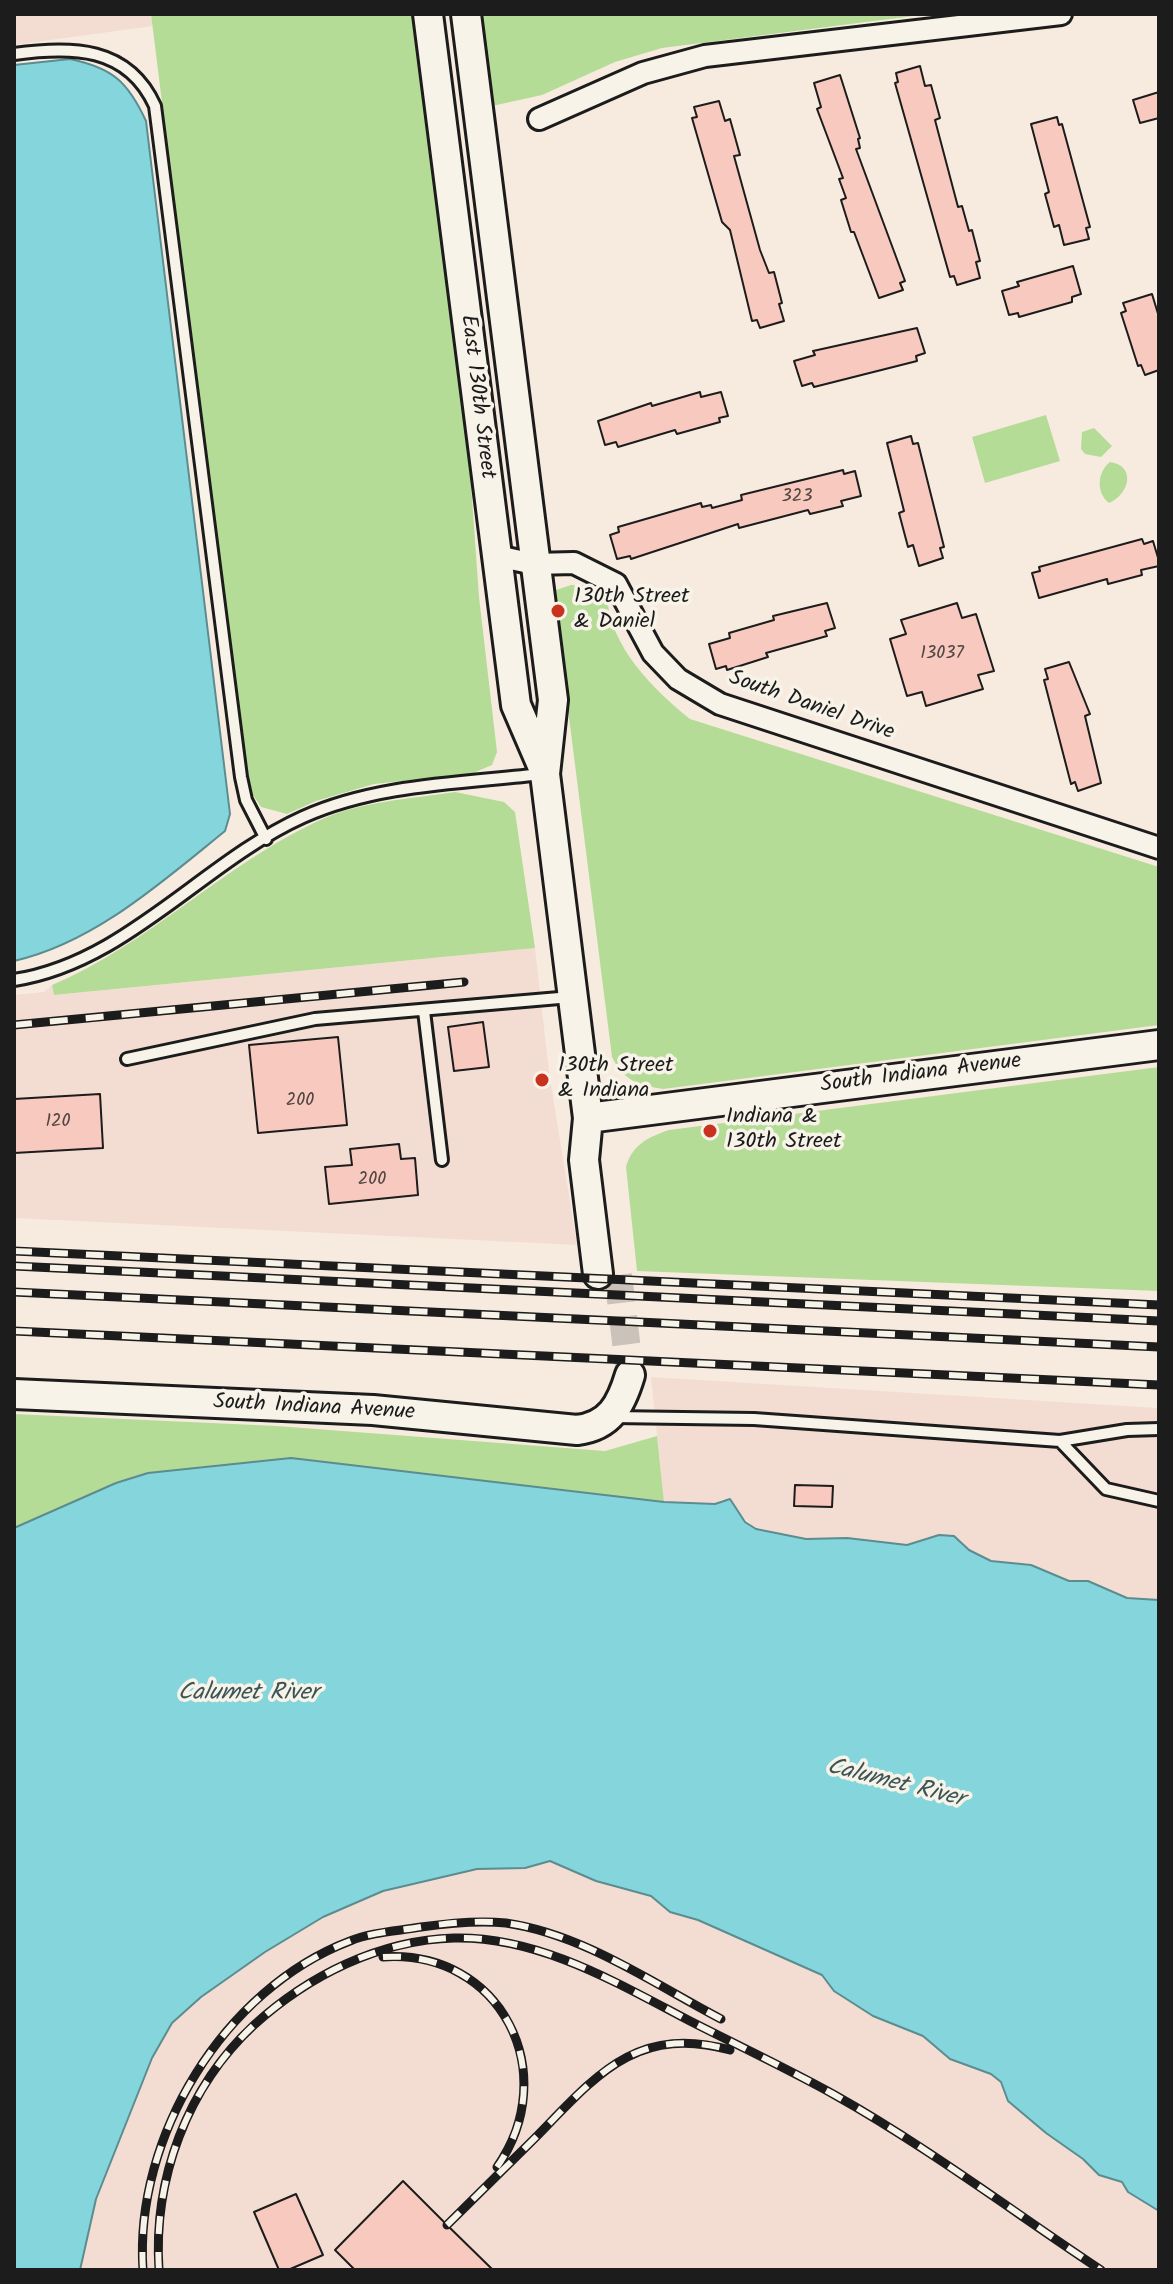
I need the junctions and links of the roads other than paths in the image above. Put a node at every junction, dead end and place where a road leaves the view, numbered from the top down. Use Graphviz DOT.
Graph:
graph roads {
  1 [pos="428,14"];
  2 [pos="466,14"];
  3 [pos="1061,14"];
  4 [pos="14,54"];
  5 [pos="539,119"];
  6 [pos="497,556"];
  7 [pos="534,564"];
  8 [pos="545,774"];
  9 [pos="266,839"];
  10 [pos="1159,848"];
  11 [pos="14,980"];
  12 [pos="573,996"];
  13 [pos="424,1011"];
  14 [pos="1159,1045"];
  15 [pos="127,1059"];
  16 [pos="588,1118"];
  17 [pos="442,1160"];
  18 [pos="608,1275"];
  19 [pos="620,1375"];
  20 [pos="14,1394"];
  21 [pos="610,1416"];
  22 [pos="1159,1429"];
  23 [pos="1060,1441"];
  24 [pos="1159,1501"];
  1 -- 6 [label="main road, East 130th Street"];
  2 -- 7 [label="main road, East 130th Street"];
  3 -- 5 [label="street"];
  4 -- 9 [label="lane"];
  6 -- 7 [label="street, South Daniel Drive"];
  6 -- 8 [label="main road, East 130th Street"];
  7 -- 8 [label="main road, East 130th Street"];
  7 -- 10 [label="street, South Daniel Drive"];
  8 -- 9 [label="lane"];
  8 -- 12 [label="main road, East 130th Street"];
  9 -- 11 [label="lane"];
  12 -- 13 [label="lane"];
  12 -- 16 [label="main road, East 130th Street"];
  13 -- 15 [label="lane"];
  13 -- 17 [label="lane"];
  14 -- 16 [label="main road, South Indiana Avenue"];
  16 -- 18 [label="main road, East 130th Street"];
  19 -- 21 [label="main road"];
  20 -- 21 [label="main road, South Indiana Avenue"];
  21 -- 23 [label="lane"];
  22 -- 23 [label="lane"];
  23 -- 24 [label="lane"];
}
